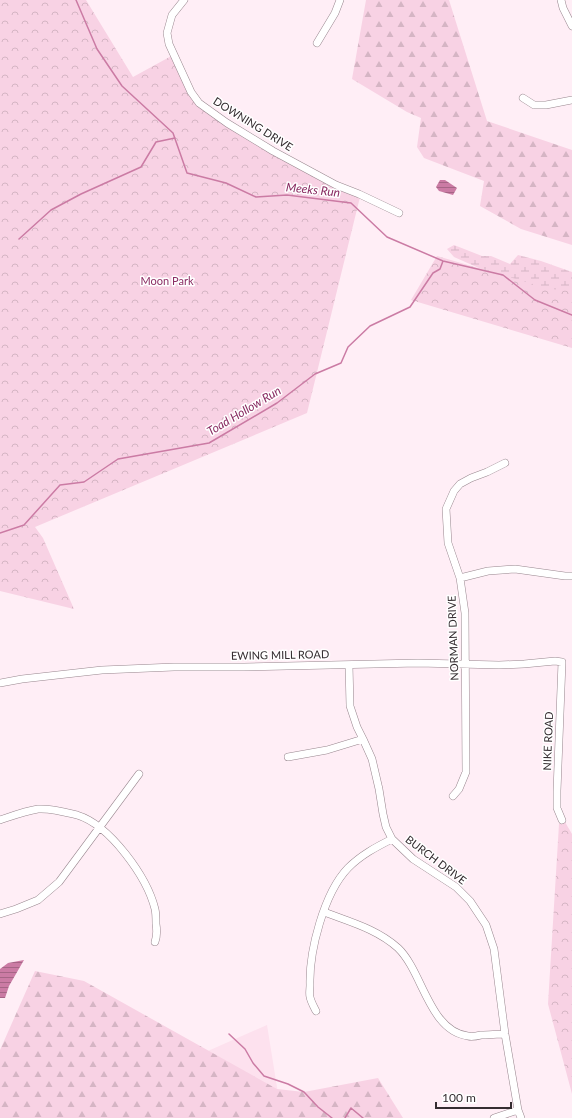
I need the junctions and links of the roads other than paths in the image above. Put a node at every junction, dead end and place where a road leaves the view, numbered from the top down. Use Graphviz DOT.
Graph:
graph roads {
  1 [pos="184,0"];
  2 [pos="340,0"];
  3 [pos="561,0"];
  4 [pos="572,26"];
  5 [pos="317,43"];
  6 [pos="523,98"];
  7 [pos="572,100"];
  8 [pos="399,213"];
  9 [pos="505,463"];
  10 [pos="572,576"];
  11 [pos="460,578"];
  12 [pos="562,662"];
  13 [pos="348,664"];
  14 [pos="466,664"];
  15 [pos="0,683"];
  16 [pos="363,739"];
  17 [pos="288,758"];
  18 [pos="138,774"];
  19 [pos="453,796"];
  20 [pos="0,820"];
  21 [pos="562,820"];
  22 [pos="100,828"];
  23 [pos="392,839"];
  24 [pos="324,912"];
  25 [pos="0,914"];
  26 [pos="155,942"];
  27 [pos="316,1011"];
  28 [pos="505,1034"];
  29 [pos="518,1110"];
  30 [pos="494,1118"];
  31 [pos="521,1118"];
  1 -- 8 [label="street, DOWNING DRIVE"];
  2 -- 5 [label="street"];
  3 -- 4 [label="street"];
  6 -- 7 [label="street"];
  9 -- 11 [label="street, NORMAN DRIVE"];
  10 -- 11 [label="street"];
  11 -- 14 [label="street, NORMAN DRIVE"];
  12 -- 14 [label="street, EWING MILL ROAD"];
  12 -- 21 [label="street, NIKE ROAD"];
  13 -- 14 [label="street, EWING MILL ROAD"];
  13 -- 15 [label="street, EWING MILL ROAD"];
  13 -- 16 [label="street, BURCH DRIVE"];
  14 -- 19 [label="street, NORMAN DRIVE"];
  16 -- 17 [label="street"];
  16 -- 23 [label="street, BURCH DRIVE"];
  18 -- 22 [label="street"];
  20 -- 22 [label="street"];
  22 -- 25 [label="street"];
  22 -- 26 [label="street"];
  23 -- 24 [label="street"];
  23 -- 28 [label="street, BURCH DRIVE"];
  24 -- 27 [label="street"];
  24 -- 28 [label="street"];
  28 -- 29 [label="street, BURCH DRIVE"];
  29 -- 30 [label="street"];
  29 -- 31 [label="street, BURCH DRIVE"];
}
